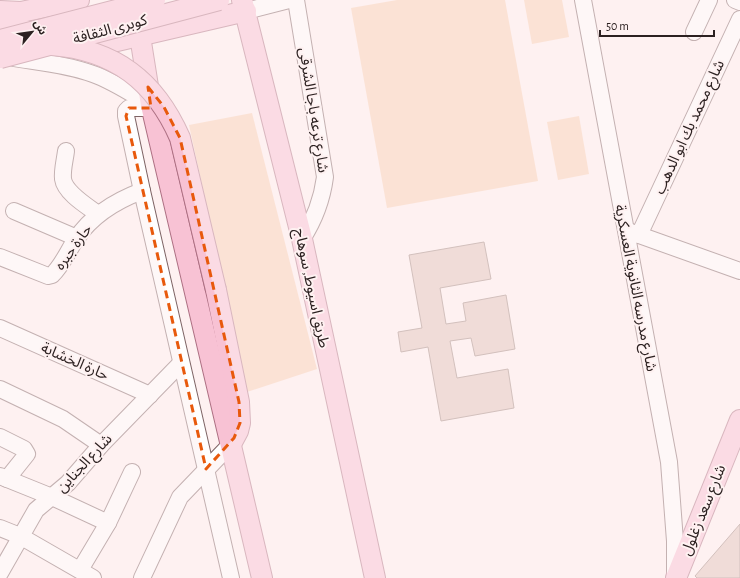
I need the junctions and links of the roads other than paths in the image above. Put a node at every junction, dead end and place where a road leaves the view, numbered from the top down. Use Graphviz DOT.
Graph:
graph roads {
  1 [pos="79,0"];
  2 [pos="140,0"];
  3 [pos="155,0"];
  4 [pos="219,0"];
  5 [pos="289,0"];
  6 [pos="296,0"];
  7 [pos="583,0"];
  8 [pos="709,0"];
  9 [pos="735,0"];
  10 [pos="740,2"];
  11 [pos="126,5"];
  12 [pos="244,6"];
  13 [pos="0,11"];
  14 [pos="740,20"];
  15 [pos="0,23"];
  16 [pos="694,32"];
  17 [pos="140,36"];
  18 [pos="0,40"];
  19 [pos="52,45"];
  20 [pos="0,57"];
  21 [pos="151,106"];
  22 [pos="66,151"];
  23 [pos="142,191"];
  24 [pos="14,211"];
  25 [pos="98,214"];
  26 [pos="632,233"];
  27 [pos="77,238"];
  28 [pos="302,239"];
  29 [pos="0,257"];
  30 [pos="740,271"];
  31 [pos="0,328"];
  32 [pos="181,363"];
  33 [pos="0,389"];
  34 [pos="150,395"];
  35 [pos="738,430"];
  36 [pos="0,437"];
  37 [pos="231,444"];
  38 [pos="101,445"];
  39 [pos="206,469"];
  40 [pos="132,472"];
  41 [pos="4,477"];
  42 [pos="52,496"];
  43 [pos="108,523"];
  44 [pos="0,528"];
  45 [pos="20,536"];
  46 [pos="0,573"];
  47 [pos="86,574"];
  48 [pos="142,578"];
  49 [pos="231,578"];
  50 [pos="262,578"];
  51 [pos="375,578"];
  52 [pos="675,578"];
  1 -- 13 [label="main road"];
  2 -- 17 [label="main road"];
  3 -- 11 [label="main road, كوبرى الثقافة, bridge"];
  4 -- 19 [label="main road, كوبرى الثقافة, bridge"];
  5 -- 12 [label="street"];
  6 -- 28 [label="street, شارع ترعه باجا الشرقى"];
  7 -- 26 [label="street, شارع مدرسه الثانوية العسكرية"];
  8 -- 16 [label="street"];
  9 -- 10 [label="street"];
  11 -- 18 [label="main road, كوبرى الثقافة, bridge"];
  12 -- 17 [label="main road"];
  12 -- 28 [label="main road, طريق اسيوط, سوهاج"];
  14 -- 26 [label="street, شارع محمد بك ابو الدهب"];
  15 -- 17 [label="main road"];
  17 -- 21 [label="main road"];
  19 -- 20 [label="main road, كوبرى الثقافة, bridge"];
  19 -- 37 [label="main road, bridge"];
  20 -- 21 [label="street"];
  21 -- 23 [label="street"];
  21 -- 37 [label="main road"];
  22 -- 25 [label="street"];
  23 -- 25 [label="street, حارة جبره"];
  23 -- 32 [label="street"];
  24 -- 27 [label="street"];
  25 -- 27 [label="street, حارة جبره"];
  26 -- 30 [label="street"];
  26 -- 52 [label="street, شارع مدرسه الثانوية العسكرية"];
  27 -- 29 [label="street, حارة جبره"];
  28 -- 51 [label="main road, طريق اسيوط, سوهاج"];
  31 -- 34 [label="street, حارة الخشابة"];
  32 -- 34 [label="street, شارع الجناين"];
  32 -- 39 [label="street"];
  33 -- 38 [label="street"];
  34 -- 38 [label="street, شارع الجناين"];
  35 -- 52 [label="main road, شارع سعد زغلول"];
  36 -- 41 [label="street"];
  37 -- 39 [label="street"];
  37 -- 50 [label="main road"];
  38 -- 42 [label="street, شارع الجناين"];
  39 -- 48 [label="street"];
  39 -- 49 [label="street"];
  40 -- 43 [label="street"];
  41 -- 42 [label="street"];
  42 -- 43 [label="street"];
  42 -- 45 [label="street, شارع الجناين"];
  43 -- 47 [label="street"];
  44 -- 45 [label="street"];
  45 -- 46 [label="street, شارع الجناين"];
  45 -- 47 [label="street"];
}
